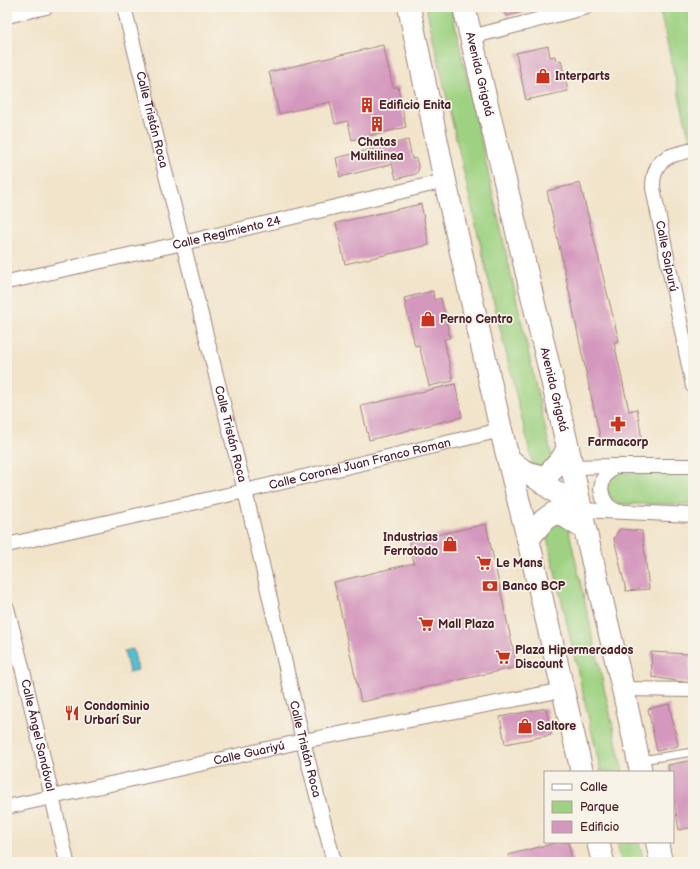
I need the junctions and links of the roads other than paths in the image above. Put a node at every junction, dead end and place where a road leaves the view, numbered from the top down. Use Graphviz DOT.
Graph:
graph roads {
  1 [pos="46,7"];
  2 [pos="124,7"];
  3 [pos="409,7"];
  4 [pos="464,7"];
  5 [pos="587,7"];
  6 [pos="7,16"];
  7 [pos="471,37"];
  8 [pos="693,150"];
  9 [pos="445,181"];
  10 [pos="183,244"];
  11 [pos="7,282"];
  12 [pos="693,386"];
  13 [pos="501,430"];
  14 [pos="508,458"];
  15 [pos="570,458"];
  16 [pos="613,466"];
  17 [pos="693,466"];
  18 [pos="532,475"];
  19 [pos="245,491"];
  20 [pos="558,494"];
  21 [pos="616,512"];
  22 [pos="693,514"];
  23 [pos="544,520"];
  24 [pos="583,520"];
  25 [pos="528,538"];
  26 [pos="7,546"];
  27 [pos="7,608"];
  28 [pos="623,689"];
  29 [pos="563,690"];
  30 [pos="693,690"];
  31 [pos="303,741"];
  32 [pos="693,752"];
  33 [pos="640,766"];
  34 [pos="582,771"];
  35 [pos="52,797"];
  36 [pos="7,807"];
  37 [pos="598,843"];
  38 [pos="657,843"];
  39 [pos="67,862"];
  40 [pos="334,862"];
  41 [pos="603,862"];
  42 [pos="661,862"];
  1 -- 6 [label="street"];
  2 -- 10 [label="street, Calle Tristán Roca"];
  3 -- 9 [label="main road"];
  4 -- 7 [label="main road, Avenida Grigotá"];
  5 -- 7 [label="street"];
  7 -- 15 [label="main road, Avenida Grigotá"];
  8 -- 12 [label="street, Calle Saipurú"];
  9 -- 10 [label="street, Calle Regimiento 24"];
  9 -- 13 [label="main road"];
  10 -- 11 [label="street, Calle Regimiento 24"];
  10 -- 19 [label="street, Calle Tristán Roca"];
  13 -- 14 [label="main road"];
  13 -- 19 [label="street, Calle Coronel Juan Franco Roman"];
  14 -- 18 [label="main road"];
  14 -- 25 [label="main road"];
  15 -- 16 [label="street"];
  15 -- 18 [label="main road"];
  15 -- 20 [label="main road"];
  15 -- 24 [label="main road, Avenida Grigotá"];
  16 -- 17 [label="street"];
  16 -- 21 [label="street"];
  18 -- 20 [label="main road"];
  19 -- 26 [label="street, Calle Coronel Juan Franco Roman"];
  19 -- 31 [label="street, Calle Tristán Roca"];
  20 -- 23 [label="main road"];
  20 -- 24 [label="main road"];
  21 -- 22 [label="street"];
  21 -- 24 [label="street"];
  23 -- 24 [label="main road"];
  23 -- 25 [label="main road"];
  24 -- 28 [label="main road, Avenida Grigotá"];
  25 -- 29 [label="main road"];
  27 -- 35 [label="street, Calle Ángel Sandóval"];
  28 -- 30 [label="street"];
  28 -- 33 [label="main road, Avenida Grigotá"];
  29 -- 31 [label="street, Calle Guariyú"];
  29 -- 34 [label="main road"];
  31 -- 35 [label="street, Calle Guariyú"];
  31 -- 40 [label="street, Calle Tristán Roca"];
  32 -- 33 [label="lane"];
  35 -- 36 [label="street, Calle Guariyú"];
  35 -- 39 [label="street, Calle Ángel Sandóval"];
  37 -- 41 [label="main road"];
  38 -- 42 [label="main road"];
}
